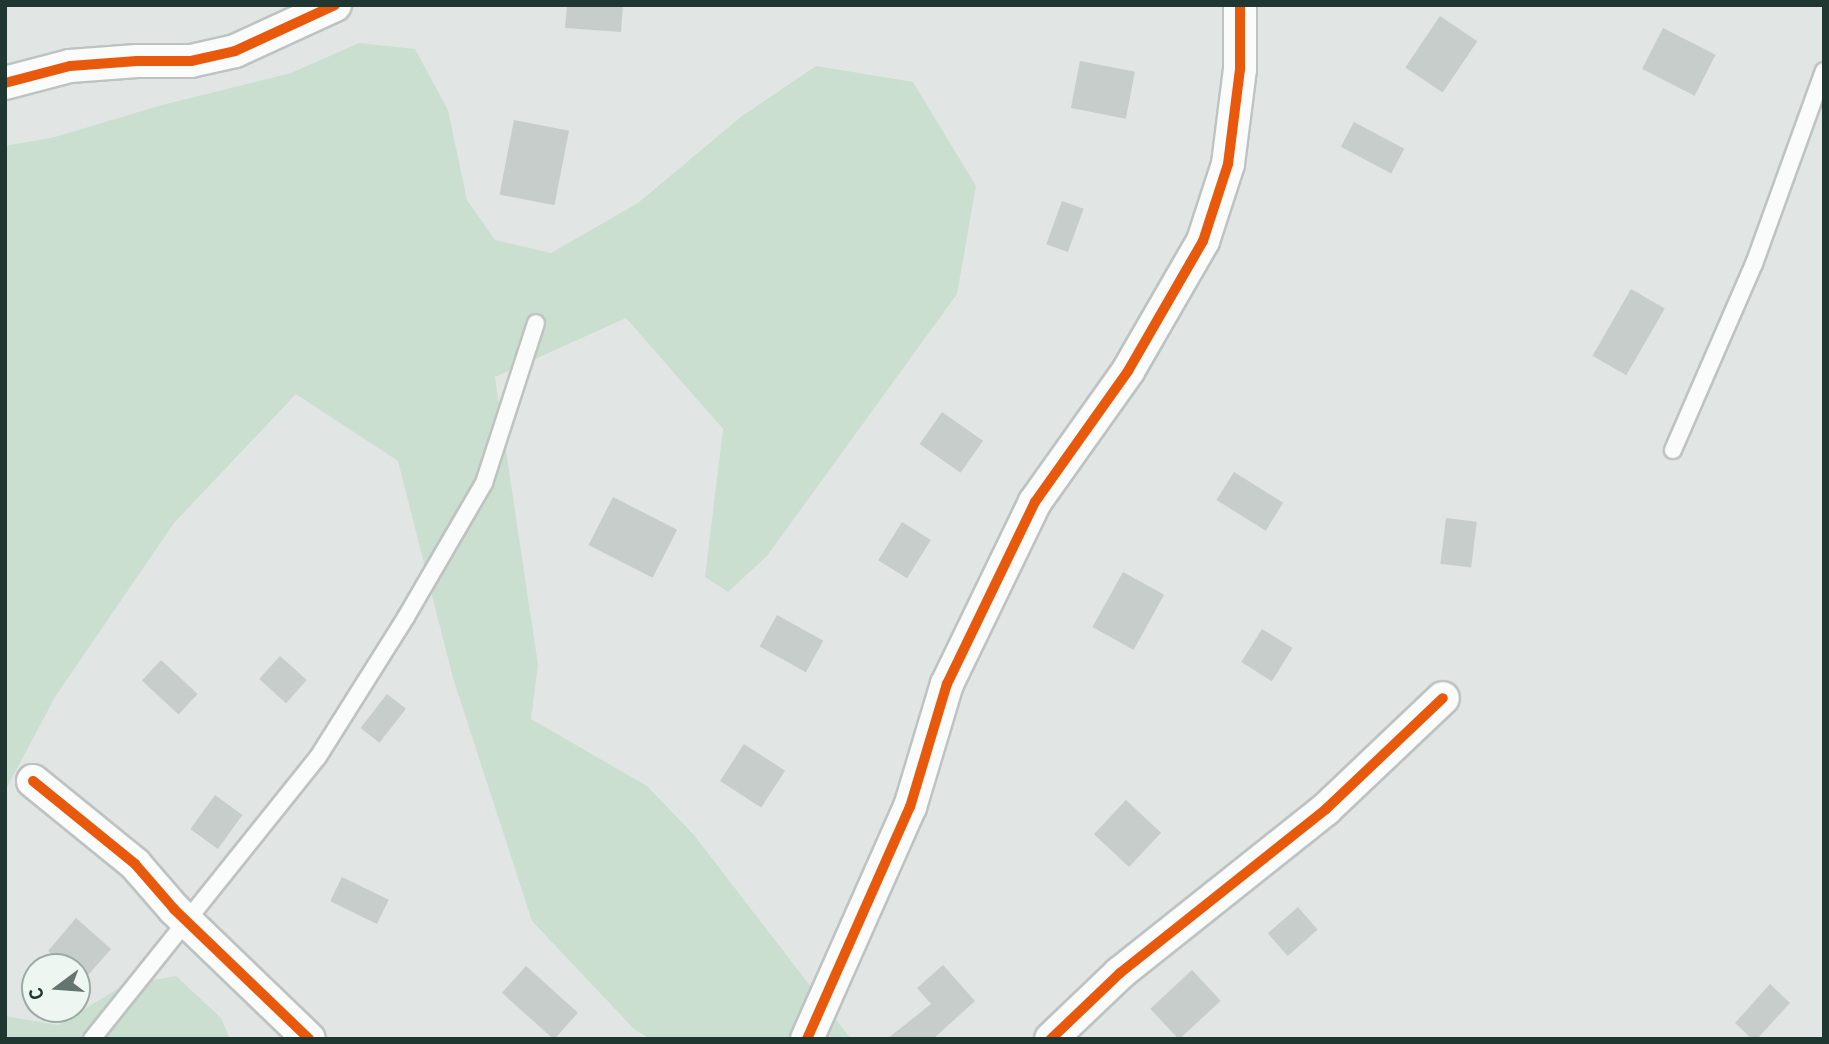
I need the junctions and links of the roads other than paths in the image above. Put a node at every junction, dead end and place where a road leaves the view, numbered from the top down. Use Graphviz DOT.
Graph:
graph roads {
  1 [pos="335,5"];
  2 [pos="1240,5"];
  3 [pos="1824,71"];
  4 [pos="5,83"];
  5 [pos="536,323"];
  6 [pos="1673,450"];
  7 [pos="1443,698"];
  8 [pos="33,781"];
  9 [pos="185,920"];
  10 [pos="92,1039"];
  11 [pos="309,1039"];
  12 [pos="807,1039"];
  13 [pos="1051,1039"];
  1 -- 4 [label="street"];
  2 -- 12 [label="street"];
  3 -- 6 [label="lane"];
  5 -- 9 [label="lane"];
  7 -- 13 [label="street"];
  8 -- 9 [label="street"];
  9 -- 10 [label="lane"];
  9 -- 11 [label="street"];
}
